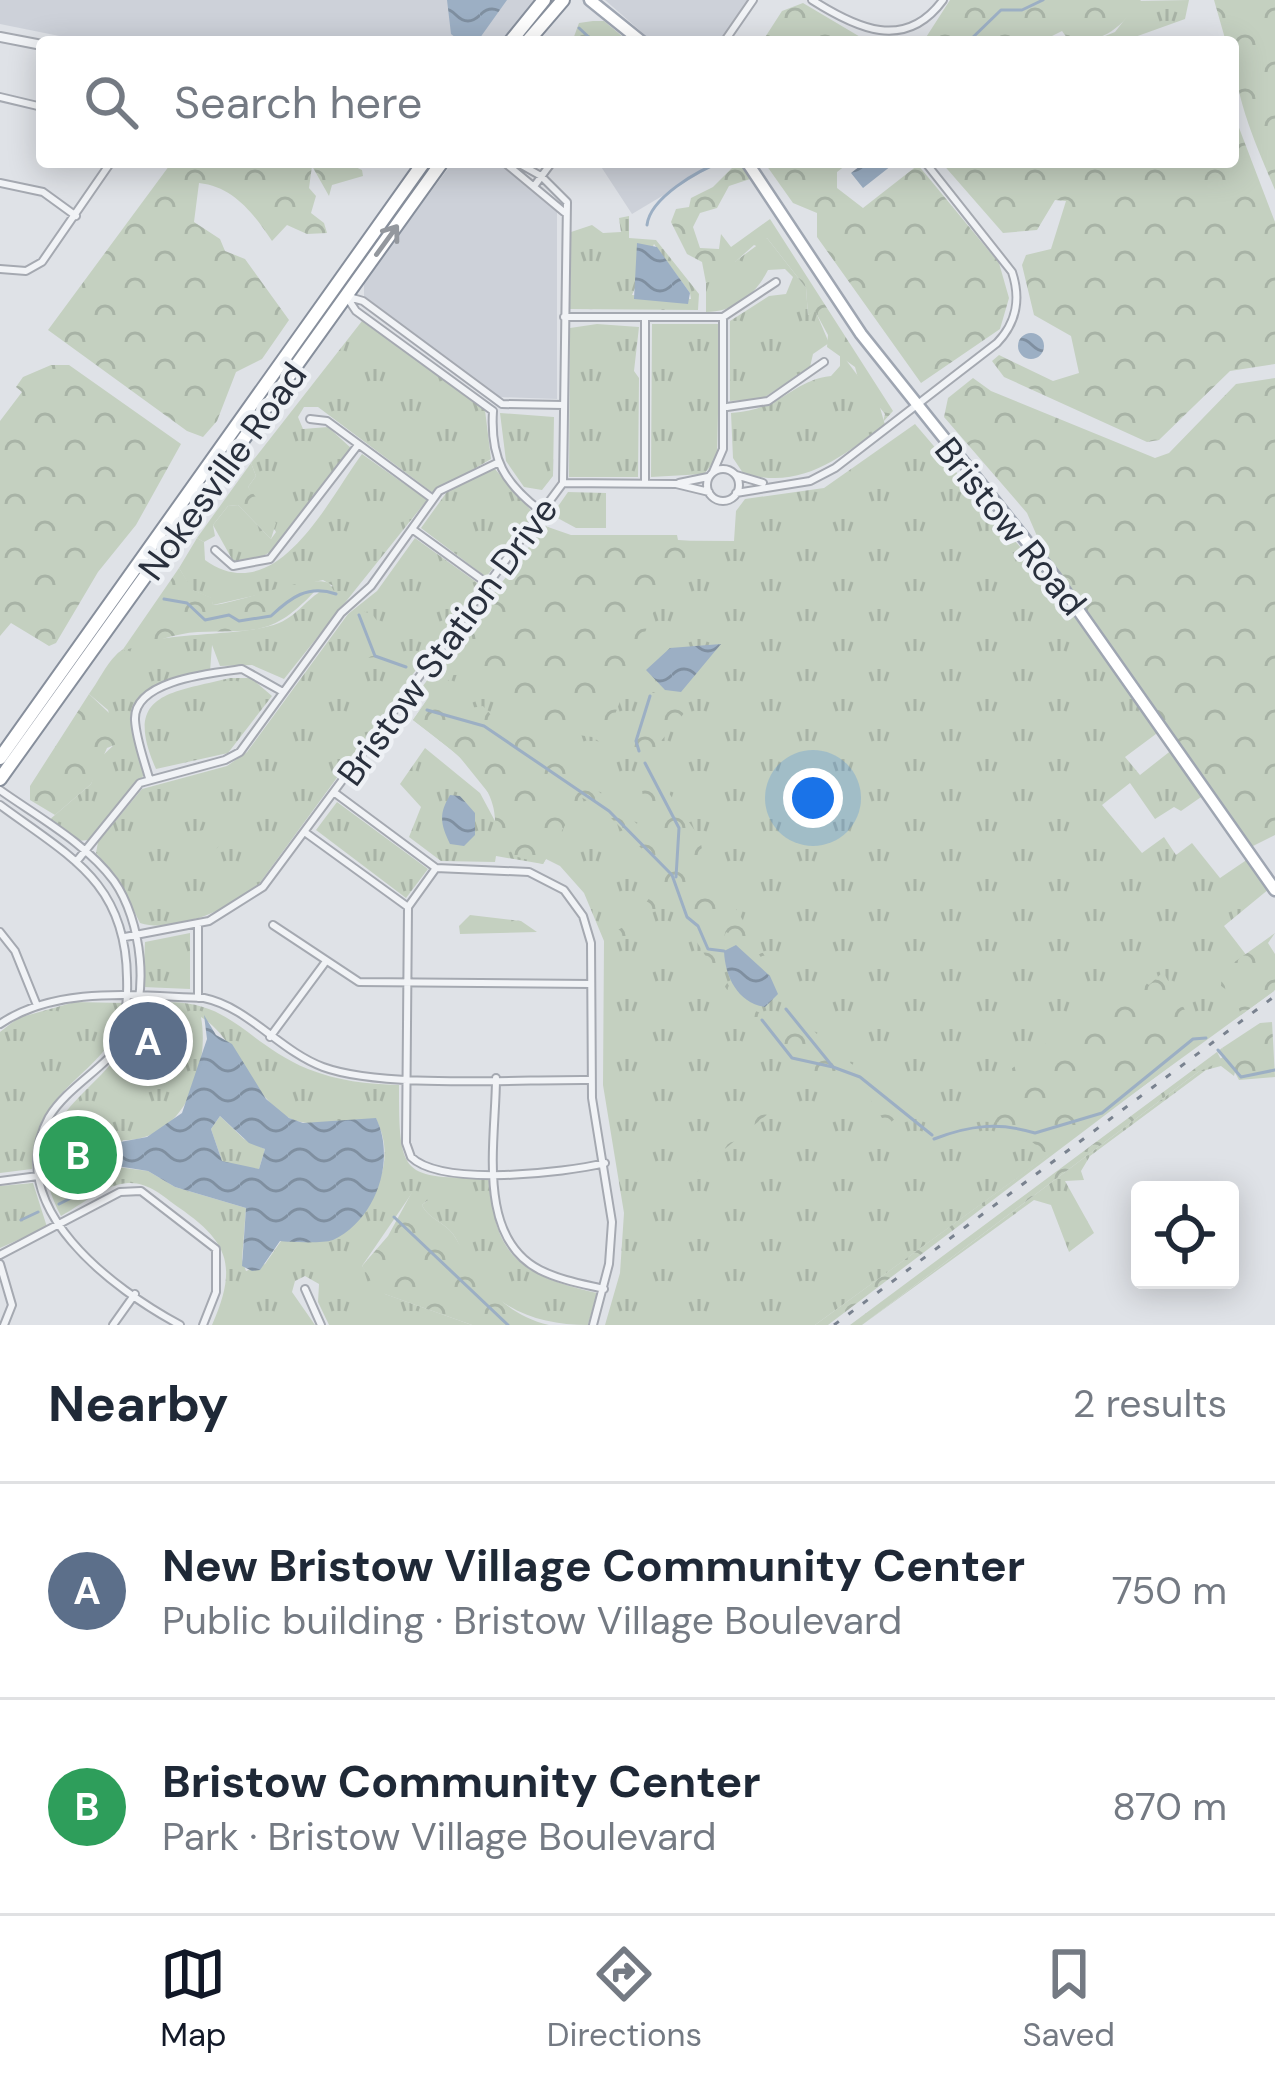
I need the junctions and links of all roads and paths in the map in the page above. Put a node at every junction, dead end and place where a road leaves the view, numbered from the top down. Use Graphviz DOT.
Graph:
graph roads {
  1 [pos="544,0"];
  2 [pos="563,0"];
  3 [pos="590,0"];
  4 [pos="753,0"];
  5 [pos="812,0"];
  6 [pos="943,0"];
  7 [pos="875,32"];
  8 [pos="514,36"];
  9 [pos="532,36"];
  10 [pos="635,36"];
  11 [pos="728,36"];
  12 [pos="874,36"];
  13 [pos="0,37"];
  14 [pos="36,44"];
  15 [pos="0,98"];
  16 [pos="36,105"];
  17 [pos="107,168"];
  18 [pos="420,168"];
  19 [pos="438,168"];
  20 [pos="512,168"];
  21 [pos="527,168"];
  22 [pos="547,168"];
  23 [pos="751,168"];
  24 [pos="930,168"];
  25 [pos="541,176"];
  26 [pos="0,183"];
  27 [pos="535,185"];
  28 [pos="76,216"];
  29 [pos="567,221"];
  30 [pos="0,269"];
  31 [pos="776,282"];
  32 [pos="330,292"];
  33 [pos="346,296"];
  34 [pos="564,317"];
  35 [pos="723,317"];
  36 [pos="645,318"];
  37 [pos="824,362"];
  38 [pos="502,404"];
  39 [pos="563,405"];
  40 [pos="725,406"];
  41 [pos="916,408"];
  42 [pos="493,411"];
  43 [pos="310,419"];
  44 [pos="358,445"];
  45 [pos="723,449"];
  46 [pos="497,463"];
  47 [pos="734,473"];
  48 [pos="711,475"];
  49 [pos="563,483"];
  50 [pos="645,483"];
  51 [pos="676,484"];
  52 [pos="767,484"];
  53 [pos="709,492"];
  54 [pos="736,493"];
  55 [pos="434,500"];
  56 [pos="542,512"];
  57 [pos="412,529"];
  58 [pos="215,550"];
  59 [pos="488,584"];
  60 [pos="283,692"];
  61 [pos="0,758"];
  62 [pos="149,778"];
  63 [pos="0,779"];
  64 [pos="0,790"];
  65 [pos="335,793"];
  66 [pos="0,805"];
  67 [pos="306,833"];
  68 [pos="84,851"];
  69 [pos="76,862"];
  70 [pos="436,868"];
  71 [pos="1275,890"];
  72 [pos="408,907"];
  73 [pos="198,923"];
  74 [pos="273,925"];
  75 [pos="0,932"];
  76 [pos="136,935"];
  77 [pos="124,937"];
  78 [pos="324,964"];
  79 [pos="407,983"];
  80 [pos="591,984"];
  81 [pos="132,998"];
  82 [pos="198,998"];
  83 [pos="37,1004"];
  84 [pos="0,1024"];
  85 [pos="270,1037"];
  86 [pos="407,1077"];
  87 [pos="496,1078"];
  88 [pos="590,1080"];
  89 [pos="605,1163"];
  90 [pos="496,1173"];
  91 [pos="39,1176"];
  92 [pos="0,1181"];
  93 [pos="58,1227"];
  94 [pos="0,1255"];
  95 [pos="0,1264"];
  96 [pos="305,1289"];
  97 [pos="604,1289"];
  98 [pos="135,1294"];
  99 [pos="4,1325"];
  100 [pos="113,1325"];
  101 [pos="180,1325"];
  102 [pos="203,1325"];
  103 [pos="321,1325"];
  104 [pos="593,1325"];
  1 -- 8 [label="highway"];
  2 -- 9 [label="highway"];
  3 -- 10 [label="main road"];
  4 -- 11 [label="street"];
  5 -- 7 [label="street"];
  6 -- 7 [label="street"];
  7 -- 12 [label="street"];
  13 -- 14 [label="street"];
  15 -- 16 [label="street"];
  17 -- 28 [label="street"];
  18 -- 32 [label="highway, Nokesville Road"];
  33 -- 19 [label="highway, Nokesville Road, one-way"];
  20 -- 27 [label="street"];
  21 -- 25 [label="street"];
  22 -- 25 [label="street"];
  23 -- 41 [label="main road, Bristow Road"];
  24 -- 41 [label="street"];
  25 -- 27 [label="street"];
  25 -- 29 [label="street"];
  26 -- 28 [label="street"];
  27 -- 29 [label="street"];
  28 -- 30 [label="street"];
  29 -- 34 [label="street, Bristow Station Drive"];
  31 -- 35 [label="street"];
  32 -- 33 [label="street"];
  32 -- 61 [label="highway, Nokesville Road"];
  33 -- 38 [label="street"];
  33 -- 42 [label="street"];
  33 -- 63 [label="highway, Nokesville Road"];
  34 -- 36 [label="street"];
  34 -- 39 [label="street, Bristow Station Drive"];
  35 -- 36 [label="street"];
  35 -- 40 [label="street"];
  36 -- 50 [label="street"];
  37 -- 40 [label="street"];
  38 -- 39 [label="street"];
  38 -- 42 [label="street"];
  39 -- 49 [label="street, Bristow Station Drive"];
  40 -- 45 [label="street"];
  41 -- 52 [label="street"];
  41 -- 71 [label="main road, Bristow Road"];
  42 -- 46 [label="street"];
  43 -- 44 [label="street"];
  44 -- 55 [label="street"];
  44 -- 58 [label="street"];
  45 -- 47 [label="street"];
  45 -- 48 [label="street"];
  46 -- 55 [label="street"];
  46 -- 56 [label="street"];
  47 -- 48 [label="street"];
  47 -- 52 [label="street"];
  47 -- 54 [label="street"];
  48 -- 51 [label="street"];
  48 -- 53 [label="street"];
  49 -- 50 [label="street"];
  49 -- 56 [label="street, Bristow Station Drive"];
  50 -- 51 [label="street"];
  51 -- 53 [label="street"];
  52 -- 54 [label="street"];
  53 -- 54 [label="street"];
  55 -- 57 [label="street"];
  56 -- 59 [label="street, Bristow Station Drive"];
  57 -- 59 [label="street"];
  57 -- 60 [label="street"];
  59 -- 65 [label="street, Bristow Station Drive"];
  60 -- 62 [label="street"];
  60 -- 62 [label="street"];
  62 -- 68 [label="street"];
  64 -- 68 [label="street"];
  65 -- 67 [label="street, Bristow Station Drive"];
  65 -- 70 [label="street"];
  66 -- 69 [label="street"];
  67 -- 72 [label="street"];
  67 -- 73 [label="street, Bristow Station Drive"];
  68 -- 69 [label="street"];
  68 -- 76 [label="street"];
  69 -- 77 [label="street"];
  70 -- 72 [label="street"];
  70 -- 80 [label="street"];
  72 -- 79 [label="street"];
  73 -- 76 [label="street, Bristow Station Drive"];
  73 -- 82 [label="street"];
  74 -- 78 [label="street"];
  75 -- 83 [label="street"];
  76 -- 77 [label="street, Bristow Station Drive"];
  76 -- 81 [label="street"];
  77 -- 81 [label="street"];
  78 -- 79 [label="street"];
  78 -- 85 [label="street"];
  79 -- 80 [label="street"];
  79 -- 86 [label="street"];
  80 -- 88 [label="street"];
  81 -- 82 [label="street"];
  81 -- 83 [label="street"];
  81 -- 91 [label="street"];
  82 -- 85 [label="street"];
  83 -- 84 [label="street"];
  85 -- 86 [label="street"];
  86 -- 87 [label="street"];
  86 -- 90 [label="street"];
  87 -- 88 [label="street"];
  87 -- 90 [label="street"];
  88 -- 89 [label="street"];
  89 -- 90 [label="street"];
  89 -- 97 [label="street"];
  90 -- 97 [label="street"];
  91 -- 92 [label="street"];
  91 -- 93 [label="street"];
  93 -- 94 [label="street"];
  93 -- 98 [label="street"];
  93 -- 102 [label="street"];
  95 -- 99 [label="street"];
  96 -- 103 [label="street"];
  97 -- 104 [label="street"];
  98 -- 100 [label="street"];
  98 -- 101 [label="street"];
}
